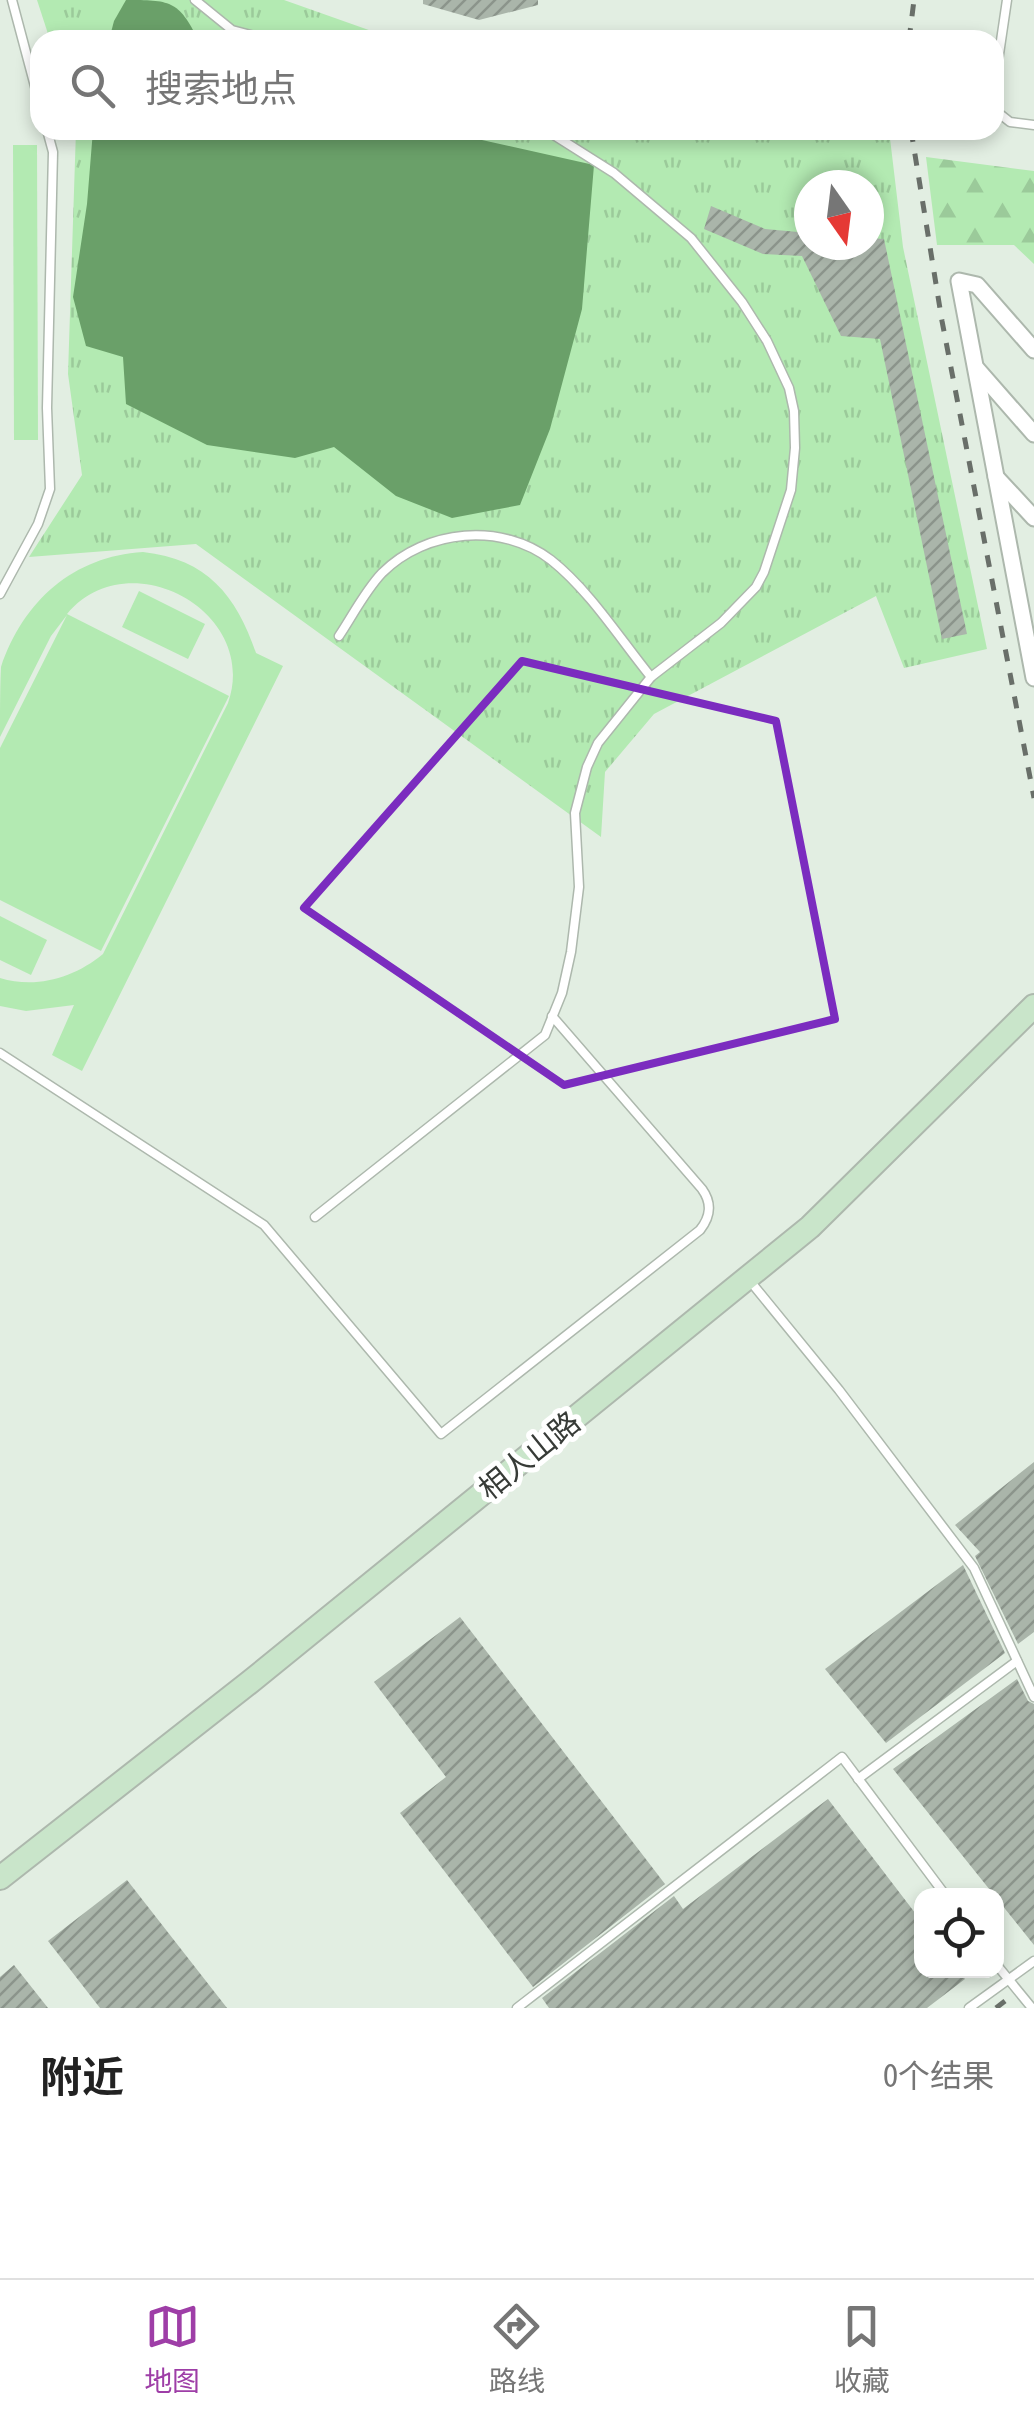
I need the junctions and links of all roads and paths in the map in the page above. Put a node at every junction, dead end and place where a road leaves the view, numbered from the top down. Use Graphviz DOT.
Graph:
graph roads {
  1 [pos="12,0"];
  2 [pos="194,0"];
  3 [pos="1007,0"];
  4 [pos="232,30"];
  5 [pos="1003,30"];
  6 [pos="30,68"];
  7 [pos="1004,117"];
  8 [pos="1034,125"];
  9 [pos="49,140"];
  10 [pos="562,140"];
  11 [pos="1034,350"];
  12 [pos="976,367"];
  13 [pos="1034,434"];
  14 [pos="996,477"];
  15 [pos="1034,518"];
  16 [pos="1016,585"];
  17 [pos="0,594"];
  18 [pos="1034,604"];
  19 [pos="339,636"];
  20 [pos="652,677"];
  21 [pos="1034,678"];
  22 [pos="1034,1006"];
  23 [pos="552,1016"];
  24 [pos="0,1053"];
  25 [pos="315,1216"];
  26 [pos="747,1278"];
  27 [pos="1017,1662"];
  28 [pos="1034,1697"];
  29 [pos="858,1779"];
  30 [pos="0,1878"];
  31 [pos="940,1888"];
  32 [pos="1034,1961"];
  33 [pos="1004,1973"];
  34 [pos="1008,1978"];
  35 [pos="516,2008"];
  36 [pos="969,2008"];
  37 [pos="1032,2008"];
  1 -- 6 [label="lane"];
  2 -- 4 [label="lane"];
  3 -- 5 [label="lane"];
  7 -- 8 [label="lane"];
  9 -- 17 [label="lane"];
  10 -- 20 [label="lane"];
  11 -- 12 [label="street"];
  12 -- 13 [label="street"];
  12 -- 14 [label="street"];
  14 -- 15 [label="street"];
  14 -- 16 [label="street"];
  16 -- 18 [label="street"];
  16 -- 21 [label="street"];
  19 -- 20 [label="lane"];
  20 -- 23 [label="lane"];
  22 -- 26 [label="street, 相人山路"];
  23 -- 24 [label="lane"];
  23 -- 25 [label="lane"];
  26 -- 27 [label="lane"];
  26 -- 30 [label="street, 相人山路"];
  27 -- 28 [label="lane"];
  27 -- 29 [label="lane"];
  29 -- 31 [label="lane"];
  29 -- 35 [label="lane"];
  32 -- 34 [label="lane"];
  33 -- 34 [label="lane"];
  34 -- 36 [label="lane"];
  34 -- 37 [label="lane"];
}
